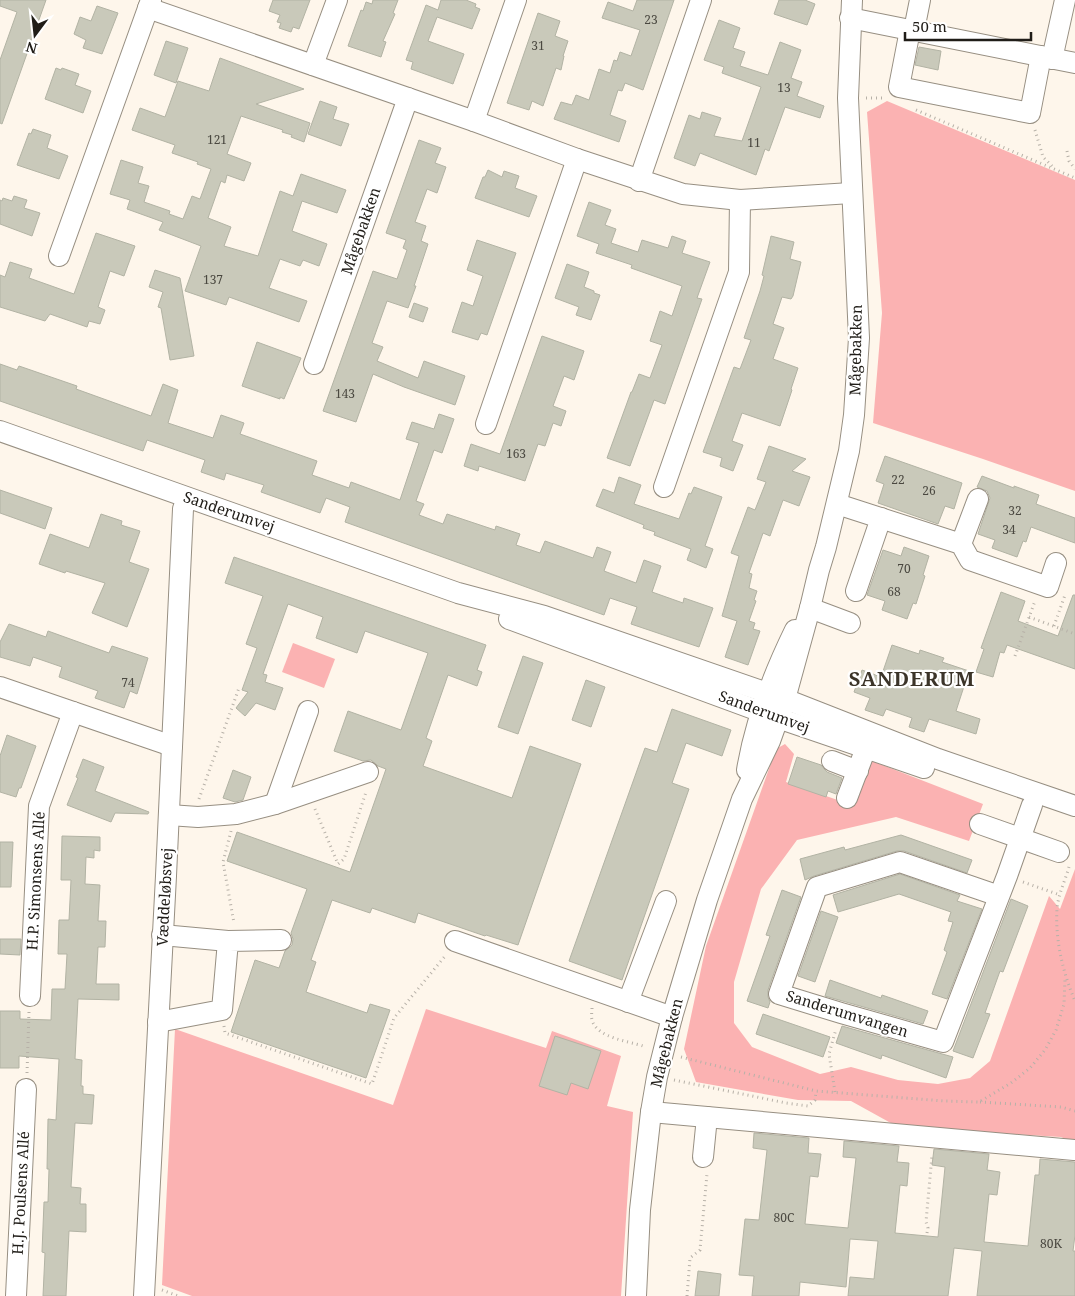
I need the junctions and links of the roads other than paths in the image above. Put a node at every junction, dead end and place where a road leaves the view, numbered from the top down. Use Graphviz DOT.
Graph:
graph roads {
  1 [pos="337,0"];
  2 [pos="516,0"];
  3 [pos="701,0"];
  4 [pos="920,0"];
  5 [pos="1065,0"];
  6 [pos="150,4"];
  7 [pos="851,9"];
  8 [pos="912,30"];
  9 [pos="1046,57"];
  10 [pos="1075,63"];
  11 [pos="313,65"];
  12 [pos="408,98"];
  13 [pos="474,121"];
  14 [pos="577,159"];
  15 [pos="639,180"];
  16 [pos="851,193"];
  17 [pos="740,200"];
  18 [pos="59,256"];
  19 [pos="314,364"];
  20 [pos="486,424"];
  21 [pos="0,431"];
  22 [pos="664,487"];
  23 [pos="187,498"];
  24 [pos="978,499"];
  25 [pos="837,504"];
  26 [pos="881,518"];
  27 [pos="961,544"];
  28 [pos="1056,563"];
  29 [pos="856,591"];
  30 [pos="812,601"];
  31 [pos="850,623"];
  32 [pos="0,687"];
  33 [pos="773,705"];
  34 [pos="308,711"];
  35 [pos="73,712"];
  36 [pos="172,746"];
  37 [pos="866,748"];
  38 [pos="832,762"];
  39 [pos="858,770"];
  40 [pos="368,772"];
  41 [pos="847,798"];
  42 [pos="275,804"];
  43 [pos="1032,805"];
  44 [pos="1075,806"];
  45 [pos="169,815"];
  46 [pos="1075,820"];
  47 [pos="980,824"];
  48 [pos="1020,838"];
  49 [pos="1065,856"];
  50 [pos="999,896"];
  51 [pos="666,901"];
  52 [pos="162,935"];
  53 [pos="281,940"];
  54 [pos="228,941"];
  55 [pos="455,941"];
  56 [pos="30,996"];
  57 [pos="628,1002"];
  58 [pos="672,1016"];
  59 [pos="158,1022"];
  60 [pos="26,1089"];
  61 [pos="651,1112"];
  62 [pos="707,1117"];
  63 [pos="1074,1150"];
  64 [pos="703,1157"];
  65 [pos="16,1296"];
  66 [pos="144,1296"];
  67 [pos="636,1296"];
  1 -- 11 [label="street"];
  2 -- 13 [label="street"];
  3 -- 15 [label="street"];
  4 -- 8 [label="street"];
  5 -- 9 [label="street"];
  6 -- 11 [label="street"];
  6 -- 18 [label="street"];
  7 -- 8 [label="street, Mågebakken"];
  7 -- 16 [label="street, Mågebakken"];
  8 -- 9 [label="street, Mågebakken"];
  8 -- 9 [label="street"];
  9 -- 10 [label="street, Mågebakken"];
  11 -- 12 [label="street"];
  12 -- 13 [label="street"];
  12 -- 19 [label="street, Mågebakken"];
  13 -- 14 [label="street"];
  14 -- 15 [label="street"];
  14 -- 20 [label="street"];
  15 -- 17 [label="street"];
  16 -- 17 [label="street"];
  16 -- 25 [label="street, Mågebakken"];
  17 -- 22 [label="street"];
  21 -- 23 [label="street, Sanderumvej"];
  23 -- 33 [label="street, Sanderumvej"];
  23 -- 36 [label="street, Væddeløbsvej"];
  24 -- 27 [label="street"];
  25 -- 26 [label="street"];
  25 -- 30 [label="street, Mågebakken"];
  26 -- 27 [label="street"];
  26 -- 29 [label="street"];
  27 -- 28 [label="street"];
  30 -- 31 [label="street"];
  30 -- 33 [label="street, Mågebakken"];
  32 -- 35 [label="street"];
  33 -- 37 [label="street, Sanderumvej"];
  33 -- 44 [label="street, Sanderumvej"];
  33 -- 58 [label="street, Mågebakken"];
  34 -- 42 [label="street"];
  35 -- 36 [label="street"];
  35 -- 56 [label="street, H.P. Simonsens Allé"];
  36 -- 45 [label="street, Væddeløbsvej"];
  37 -- 39 [label="street"];
  37 -- 43 [label="street, Sanderumvej"];
  38 -- 39 [label="street"];
  39 -- 41 [label="street"];
  40 -- 42 [label="street"];
  42 -- 45 [label="street"];
  43 -- 46 [label="street, Sanderumvej"];
  43 -- 48 [label="street, Sanderumvangen"];
  45 -- 52 [label="street, Væddeløbsvej"];
  47 -- 48 [label="street"];
  48 -- 49 [label="street"];
  48 -- 50 [label="street, Sanderumvangen"];
  50 -- 50 [label="street, Sanderumvangen"];
  51 -- 57 [label="street"];
  52 -- 54 [label="street"];
  52 -- 59 [label="street, Væddeløbsvej"];
  53 -- 54 [label="street"];
  54 -- 59 [label="street"];
  55 -- 57 [label="street"];
  57 -- 58 [label="street"];
  58 -- 61 [label="street, Mågebakken"];
  59 -- 66 [label="street, Væddeløbsvej"];
  60 -- 65 [label="street, H.J. Poulsens Allé"];
  61 -- 62 [label="street"];
  61 -- 67 [label="street, Mågebakken"];
  62 -- 63 [label="street"];
  62 -- 64 [label="street"];
}
